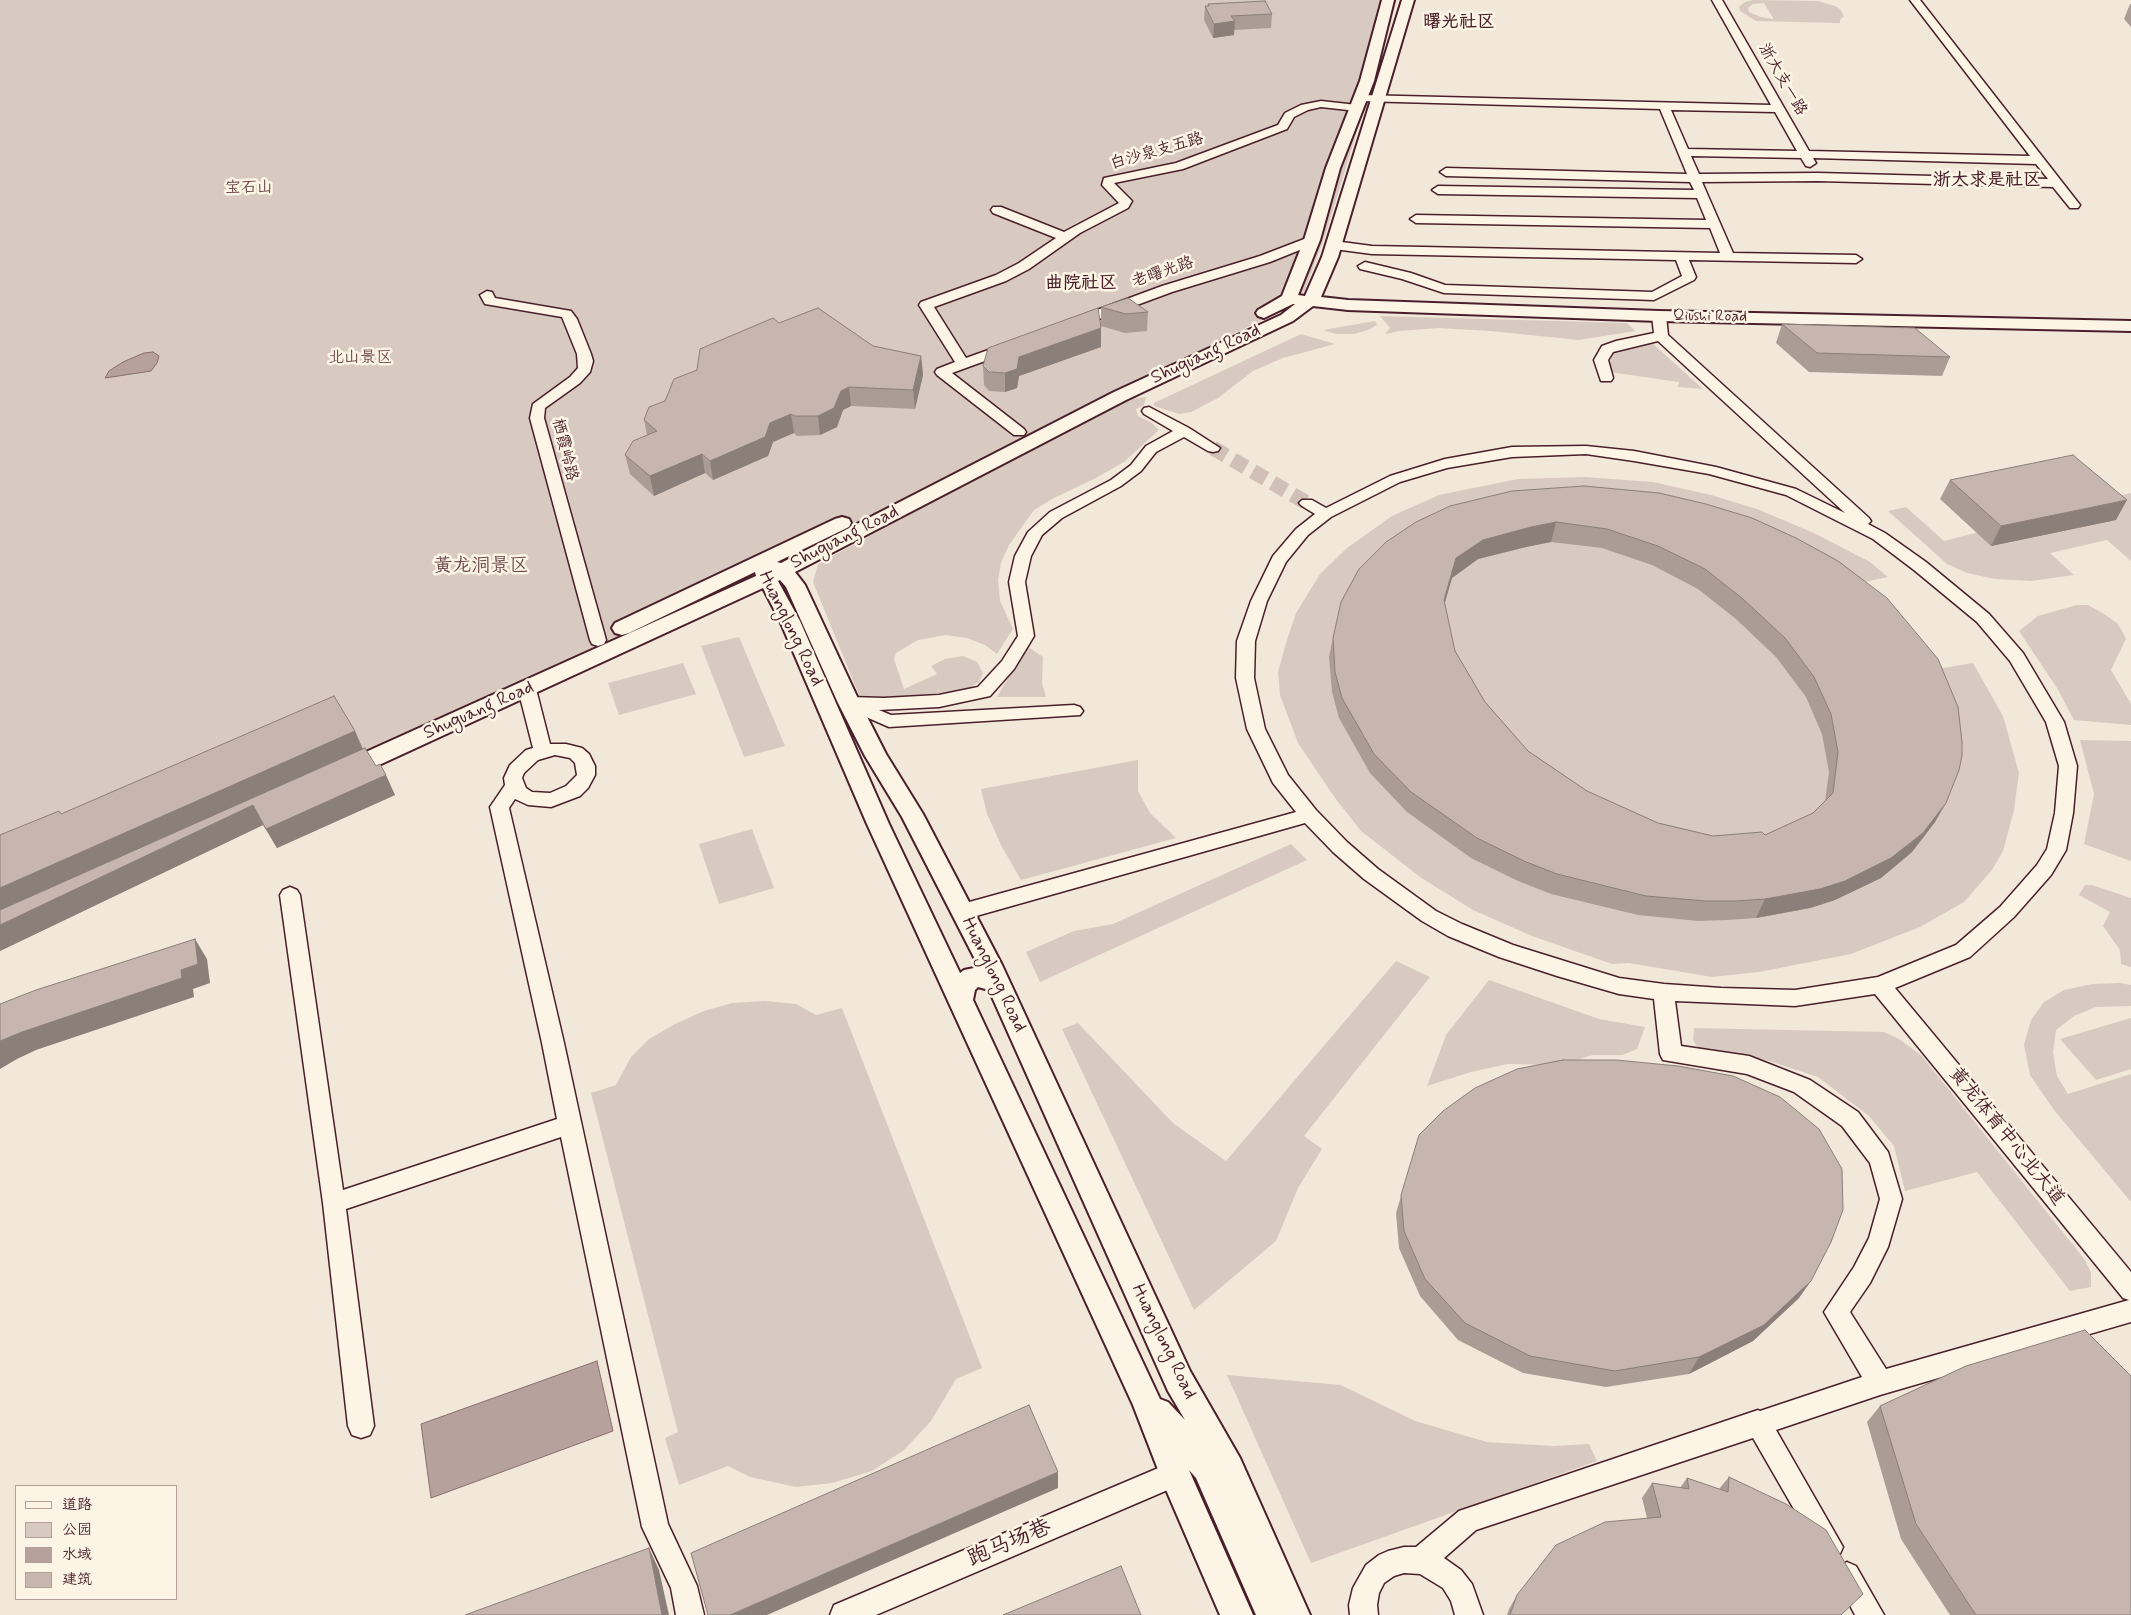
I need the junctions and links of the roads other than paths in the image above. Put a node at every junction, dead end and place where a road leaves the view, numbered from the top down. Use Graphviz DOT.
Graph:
graph roads {
  1 [pos="1388,0"];
  2 [pos="1408,0"];
  3 [pos="1717,0"];
  4 [pos="1915,0"];
  5 [pos="1378,100"];
  6 [pos="1358,103"];
  7 [pos="1664,106"];
  8 [pos="1780,109"];
  9 [pos="1685,152"];
  10 [pos="1805,154"];
  11 [pos="2039,160"];
  12 [pos="1446,172"];
  13 [pos="1818,177"];
  14 [pos="1696,178"];
  15 [pos="2057,182"];
  16 [pos="1438,190"];
  17 [pos="1703,194"];
  18 [pos="2074,205"];
  19 [pos="997,210"];
  20 [pos="1416,219"];
  21 [pos="1715,224"];
  22 [pos="1065,237"];
  23 [pos="1312,240"];
  24 [pos="1334,245"];
  25 [pos="1681,255"];
  26 [pos="1728,256"];
  27 [pos="1856,259"];
  28 [pos="1366,266"];
  29 [pos="487,296"];
  30 [pos="1288,299"];
  31 [pos="1311,301"];
  32 [pos="1659,316"];
  33 [pos="2131,326"];
  34 [pos="1059,329"];
  35 [pos="1661,336"];
  36 [pos="1024,342"];
  37 [pos="963,364"];
  38 [pos="1606,378"];
  39 [pos="1149,411"];
  40 [pos="1184,431"];
  41 [pos="1019,432"];
  42 [pos="1213,448"];
  43 [pos="1307,504"];
  44 [pos="1325,514"];
  45 [pos="1879,536"];
  46 [pos="770,571"];
  47 [pos="598,640"];
  48 [pos="527,689"];
  49 [pos="848,703"];
  50 [pos="1074,711"];
  51 [pos="543,751"];
  52 [pos="514,786"];
  53 [pos="1309,815"];
  54 [pos="290,895"];
  55 [pos="962,912"];
  56 [pos="998,984"];
  57 [pos="1880,985"];
  58 [pos="1664,992"];
  59 [pos="961,999"];
  60 [pos="569,1126"];
  61 [pos="334,1203"];
  62 [pos="2131,1290"];
  63 [pos="2131,1311"];
  64 [pos="1880,1383"];
  65 [pos="1146,1400"];
  66 [pos="1758,1422"];
  67 [pos="361,1426"];
  68 [pos="1176,1474"];
  69 [pos="1420,1561"];
  70 [pos="690,1615"];
  71 [pos="844,1615"];
  72 [pos="1237,1615"];
  73 [pos="1273,1615"];
  74 [pos="1294,1615"];
  75 [pos="1364,1615"];
  76 [pos="1468,1615"];
  77 [pos="1870,1615"];
  1 -- 6 [label="main road"];
  2 -- 5 [label="main road"];
  3 -- 8 [label="street, 浙大支一路"];
  4 -- 11 [label="street"];
  5 -- 6 [label="street"];
  5 -- 7 [label="street"];
  5 -- 24 [label="main road"];
  6 -- 22 [label="street, 白沙泉支五路"];
  6 -- 23 [label="main road"];
  7 -- 8 [label="street"];
  7 -- 9 [label="street"];
  8 -- 10 [label="street, 浙大支一路"];
  9 -- 10 [label="street"];
  9 -- 14 [label="street"];
  10 -- 11 [label="street"];
  10 -- 13 [label="street, 浙大支一路"];
  11 -- 15 [label="street"];
  12 -- 14 [label="street"];
  13 -- 14 [label="street"];
  13 -- 15 [label="street"];
  14 -- 17 [label="street"];
  15 -- 18 [label="street"];
  16 -- 17 [label="street"];
  17 -- 21 [label="street"];
  19 -- 22 [label="street"];
  20 -- 21 [label="street"];
  21 -- 26 [label="street"];
  22 -- 37 [label="street"];
  23 -- 30 [label="main road"];
  23 -- 34 [label="street, 老曙光路"];
  24 -- 25 [label="street"];
  24 -- 31 [label="main road"];
  25 -- 26 [label="street"];
  25 -- 28 [label="street"];
  26 -- 27 [label="street"];
  29 -- 47 [label="street, 栖霞岭路"];
  30 -- 31 [label="main road, Qiushi Road"];
  30 -- 41 [label="main road, Shuguang Road"];
  31 -- 32 [label="main road, Qiushi Road"];
  31 -- 46 [label="main road, Shuguang Road"];
  32 -- 33 [label="main road, Qiushi Road"];
  32 -- 35 [label="street"];
  35 -- 38 [label="street"];
  35 -- 45 [label="street"];
  36 -- 37 [label="street"];
  37 -- 41 [label="street"];
  39 -- 40 [label="street"];
  40 -- 42 [label="street"];
  40 -- 49 [label="street"];
  41 -- 46 [label="main road, Shuguang Road"];
  43 -- 44 [label="street"];
  44 -- 45 [label="street"];
  44 -- 53 [label="street"];
  45 -- 57 [label="street"];
  46 -- 47 [label="main road, Shuguang Road"];
  46 -- 48 [label="main road, Shuguang Road"];
  46 -- 49 [label="main road, Huanglong Road"];
  46 -- 59 [label="main road, Huanglong Road"];
  47 -- 48 [label="main road, Shuguang Road"];
  48 -- 51 [label="street"];
  49 -- 50 [label="street"];
  49 -- 55 [label="main road, Huanglong Road"];
  51 -- 52 [label="street"];
  51 -- 52 [label="street"];
  52 -- 60 [label="street"];
  53 -- 55 [label="street"];
  53 -- 58 [label="street"];
  54 -- 61 [label="street"];
  55 -- 56 [label="main road, Huanglong Road"];
  56 -- 59 [label="main road"];
  56 -- 74 [label="main road, Huanglong Road"];
  57 -- 58 [label="street"];
  57 -- 62 [label="street, 黄龙体育中心北大道"];
  58 -- 64 [label="street"];
  59 -- 65 [label="main road, Huanglong Road"];
  60 -- 61 [label="street"];
  60 -- 70 [label="street"];
  61 -- 67 [label="street"];
  63 -- 64 [label="street"];
  64 -- 66 [label="street"];
  65 -- 68 [label="main road, Huanglong Road"];
  65 -- 73 [label="main road"];
  66 -- 69 [label="street"];
  66 -- 77 [label="street"];
  68 -- 71 [label="street, 跑马场巷"];
  68 -- 72 [label="main road, Huanglong Road"];
  69 -- 75 [label="street"];
  69 -- 76 [label="street"];
}
